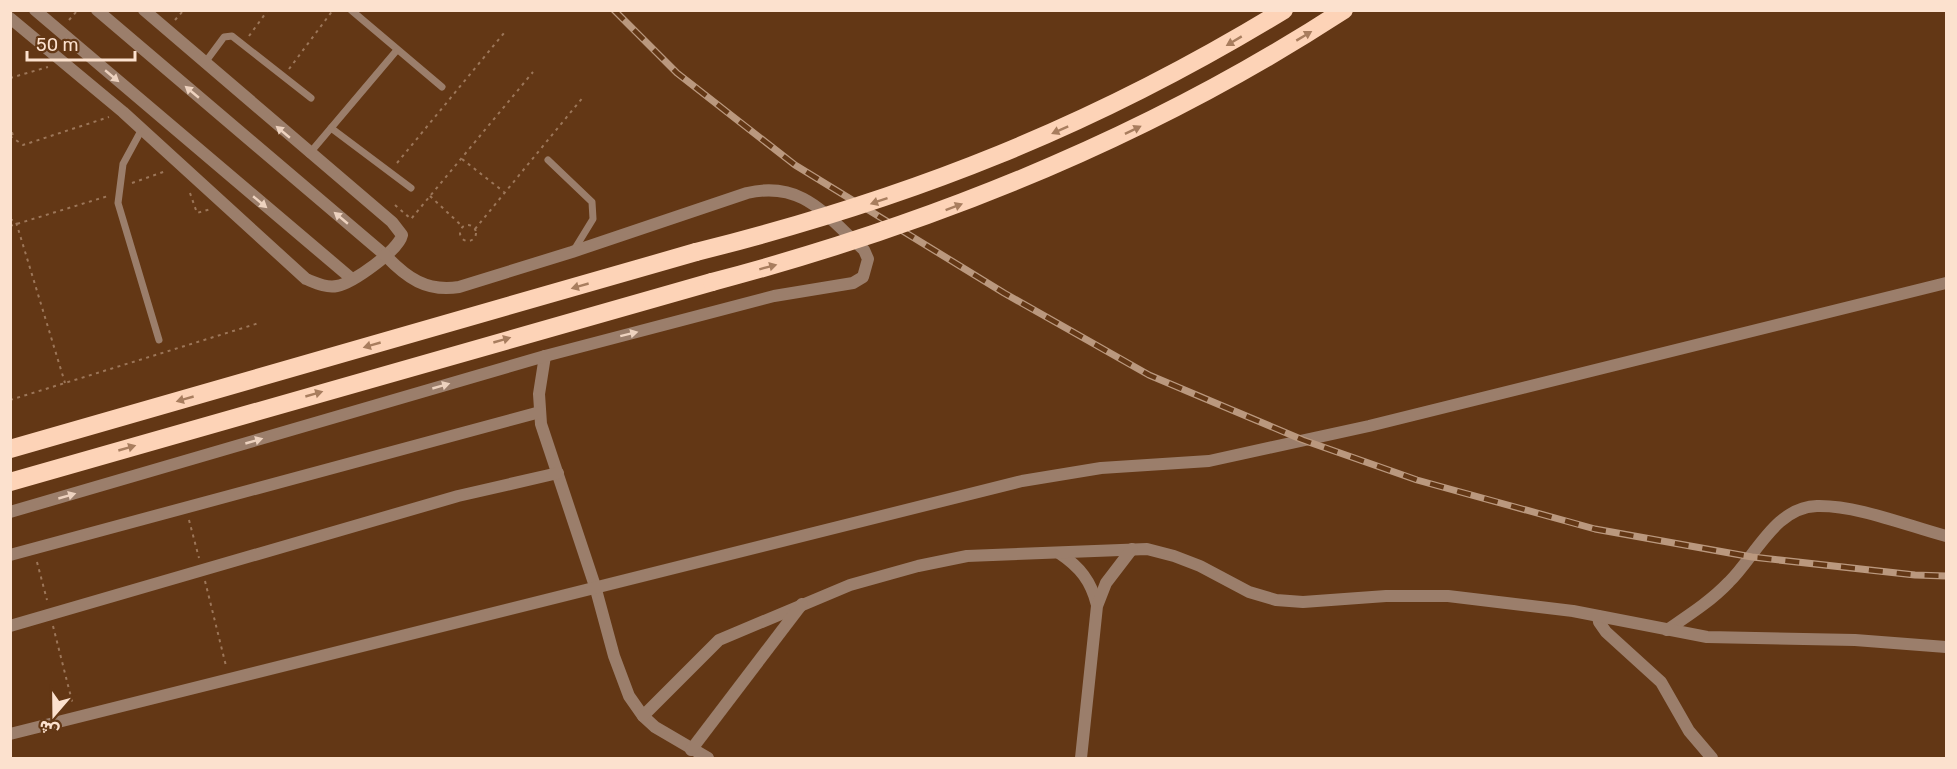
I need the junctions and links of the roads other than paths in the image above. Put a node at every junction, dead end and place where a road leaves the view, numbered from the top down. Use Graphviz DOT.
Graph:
graph roads {
  1 [pos="35,10"];
  2 [pos="97,10"];
  3 [pos="144,10"];
  4 [pos="351,10"];
  5 [pos="1284,10"];
  6 [pos="1344,10"];
  7 [pos="10,18"];
  8 [pos="397,50"];
  9 [pos="204,64"];
  10 [pos="442,87"];
  11 [pos="311,98"];
  12 [pos="331,128"];
  13 [pos="142,129"];
  14 [pos="309,154"];
  15 [pos="548,160"];
  16 [pos="411,188"];
  17 [pos="572,252"];
  18 [pos="386,255"];
  19 [pos="352,279"];
  20 [pos="1947,283"];
  21 [pos="159,340"];
  22 [pos="545,356"];
  23 [pos="540,412"];
  24 [pos="10,449"];
  25 [pos="558,473"];
  26 [pos="10,482"];
  27 [pos="10,512"];
  28 [pos="1947,536"];
  29 [pos="1132,549"];
  30 [pos="1059,553"];
  31 [pos="10,555"];
  32 [pos="596,586"];
  33 [pos="803,603"];
  34 [pos="1097,606"];
  35 [pos="1598,616"];
  36 [pos="10,626"];
  37 [pos="1667,630"];
  38 [pos="1947,647"];
  39 [pos="643,716"];
  40 [pos="10,734"];
  41 [pos="691,750"];
  42 [pos="708,759"];
  43 [pos="1081,759"];
  44 [pos="1712,759"];
  1 -- 19 [label="street, one-way"];
  18 -- 2 [label="street, one-way"];
  3 -- 9 [label="street"];
  4 -- 8 [label="lane"];
  5 -- 24 [label="highway, one-way, bridge"];
  26 -- 6 [label="highway, one-way, bridge"];
  7 -- 13 [label="street"];
  8 -- 10 [label="lane"];
  8 -- 12 [label="lane"];
  9 -- 11 [label="lane"];
  14 -- 9 [label="street, one-way"];
  12 -- 14 [label="lane"];
  12 -- 16 [label="lane"];
  13 -- 19 [label="street"];
  13 -- 21 [label="lane"];
  14 -- 18 [label="street"];
  15 -- 17 [label="lane"];
  17 -- 18 [label="street"];
  22 -- 17 [label="street, one-way"];
  18 -- 19 [label="street"];
  20 -- 32 [label="street"];
  22 -- 23 [label="street"];
  27 -- 22 [label="street, one-way"];
  23 -- 25 [label="street"];
  23 -- 31 [label="street"];
  25 -- 32 [label="street"];
  25 -- 36 [label="street"];
  28 -- 37 [label="street"];
  29 -- 30 [label="street"];
  29 -- 34 [label="street"];
  29 -- 35 [label="street"];
  30 -- 33 [label="street"];
  30 -- 34 [label="street"];
  32 -- 39 [label="street"];
  32 -- 40 [label="street"];
  33 -- 39 [label="street"];
  33 -- 41 [label="street"];
  34 -- 43 [label="street"];
  35 -- 37 [label="street"];
  35 -- 44 [label="street"];
  37 -- 38 [label="street"];
  39 -- 41 [label="street"];
  41 -- 42 [label="street"];
}
